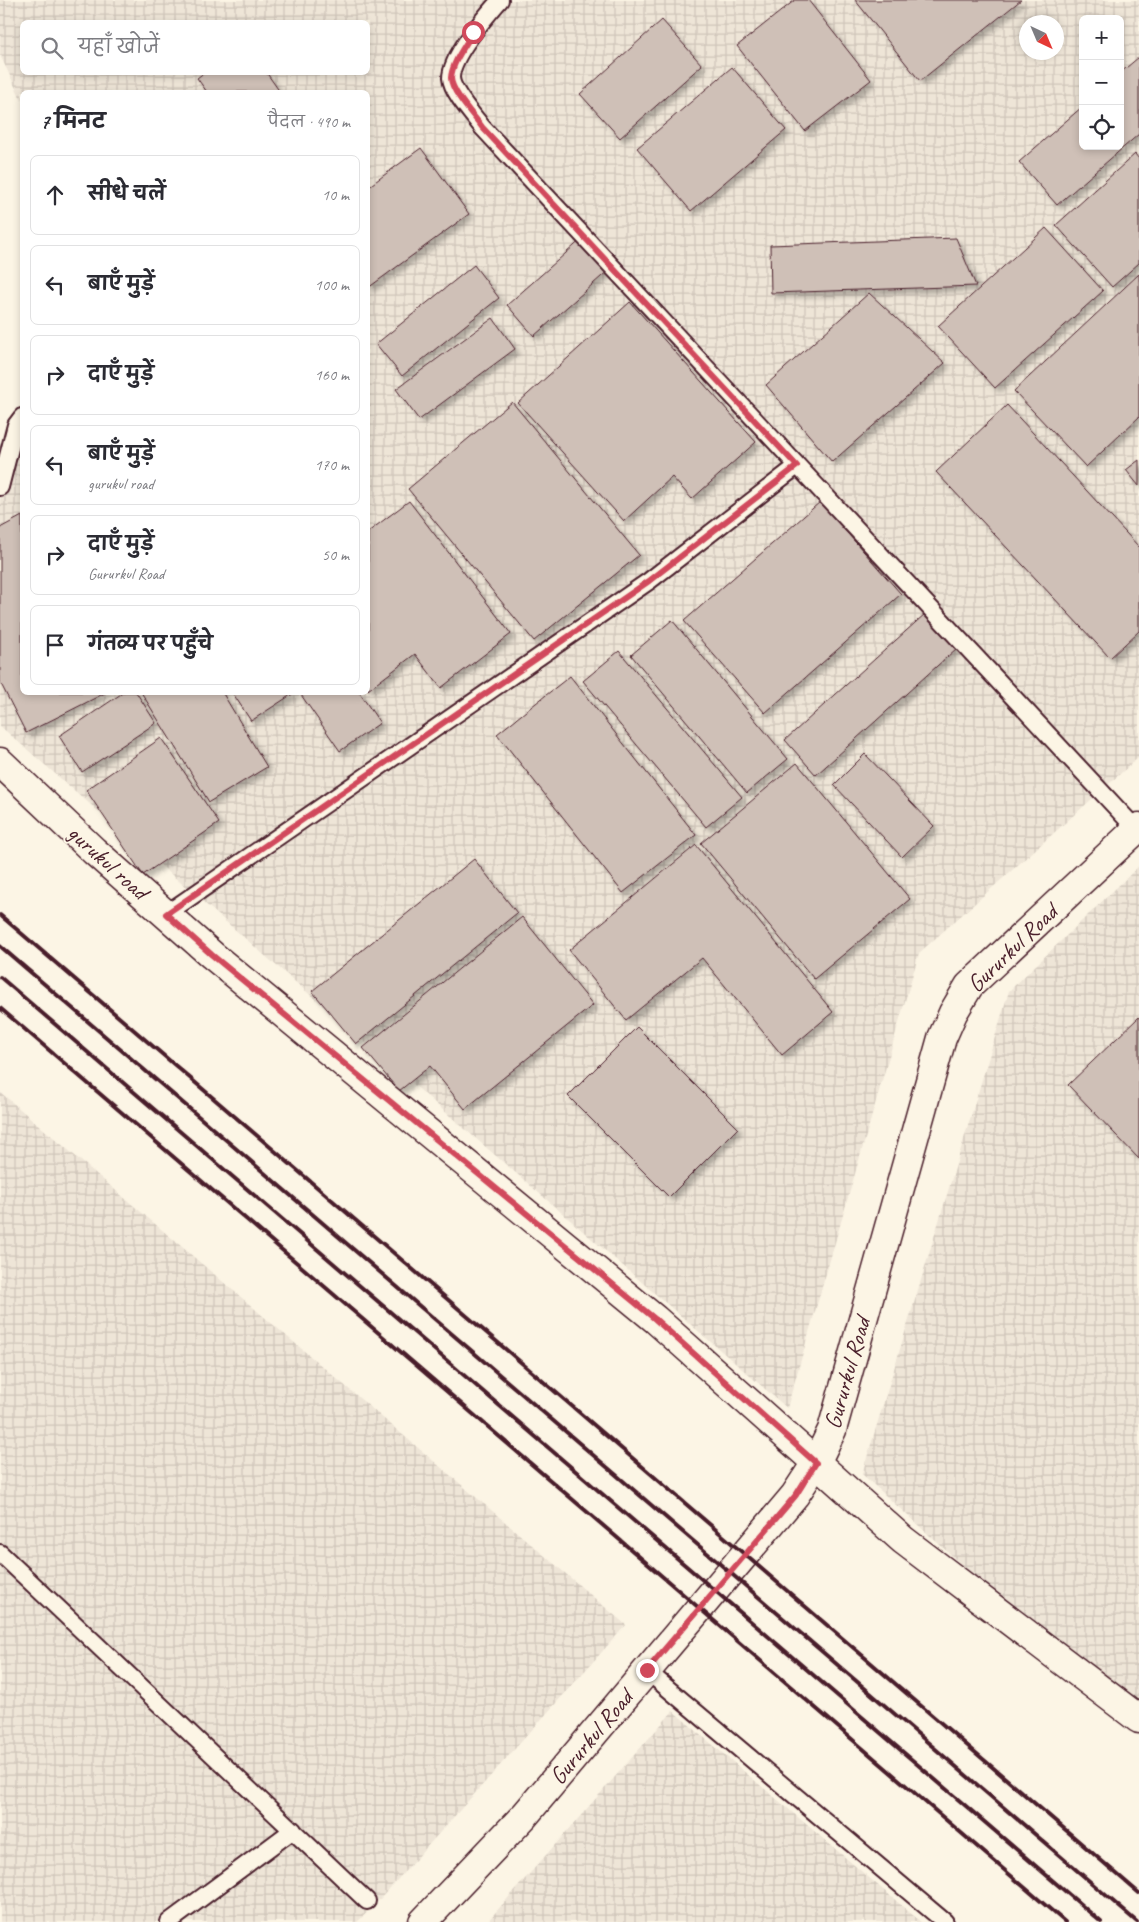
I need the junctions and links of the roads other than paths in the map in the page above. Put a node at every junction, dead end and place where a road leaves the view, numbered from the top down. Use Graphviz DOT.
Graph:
graph roads {
  1 [pos="500,0"];
  2 [pos="20,419"];
  3 [pos="797,466"];
  4 [pos="0,487"];
  5 [pos="0,762"];
  6 [pos="1138,828"];
  7 [pos="166,914"];
  8 [pos="816,1463"];
  9 [pos="0,1552"];
  10 [pos="647,1670"];
  11 [pos="1139,1720"];
  12 [pos="293,1830"];
  13 [pos="368,1901"];
  14 [pos="169,1922"];
  15 [pos="423,1922"];
  16 [pos="945,1922"];
  1 -- 3 [label="lane"];
  2 -- 4 [label="lane"];
  3 -- 6 [label="lane"];
  3 -- 7 [label="lane"];
  5 -- 7 [label="street, gurukul road"];
  6 -- 8 [label="street, Gururkul Road"];
  7 -- 8 [label="street, gurukul road"];
  8 -- 10 [label="street, Gururkul Road"];
  8 -- 11 [label="street, gurukul road"];
  9 -- 12 [label="lane"];
  10 -- 15 [label="street, Gururkul Road"];
  10 -- 16 [label="lane"];
  12 -- 13 [label="lane"];
  12 -- 14 [label="lane"];
}
